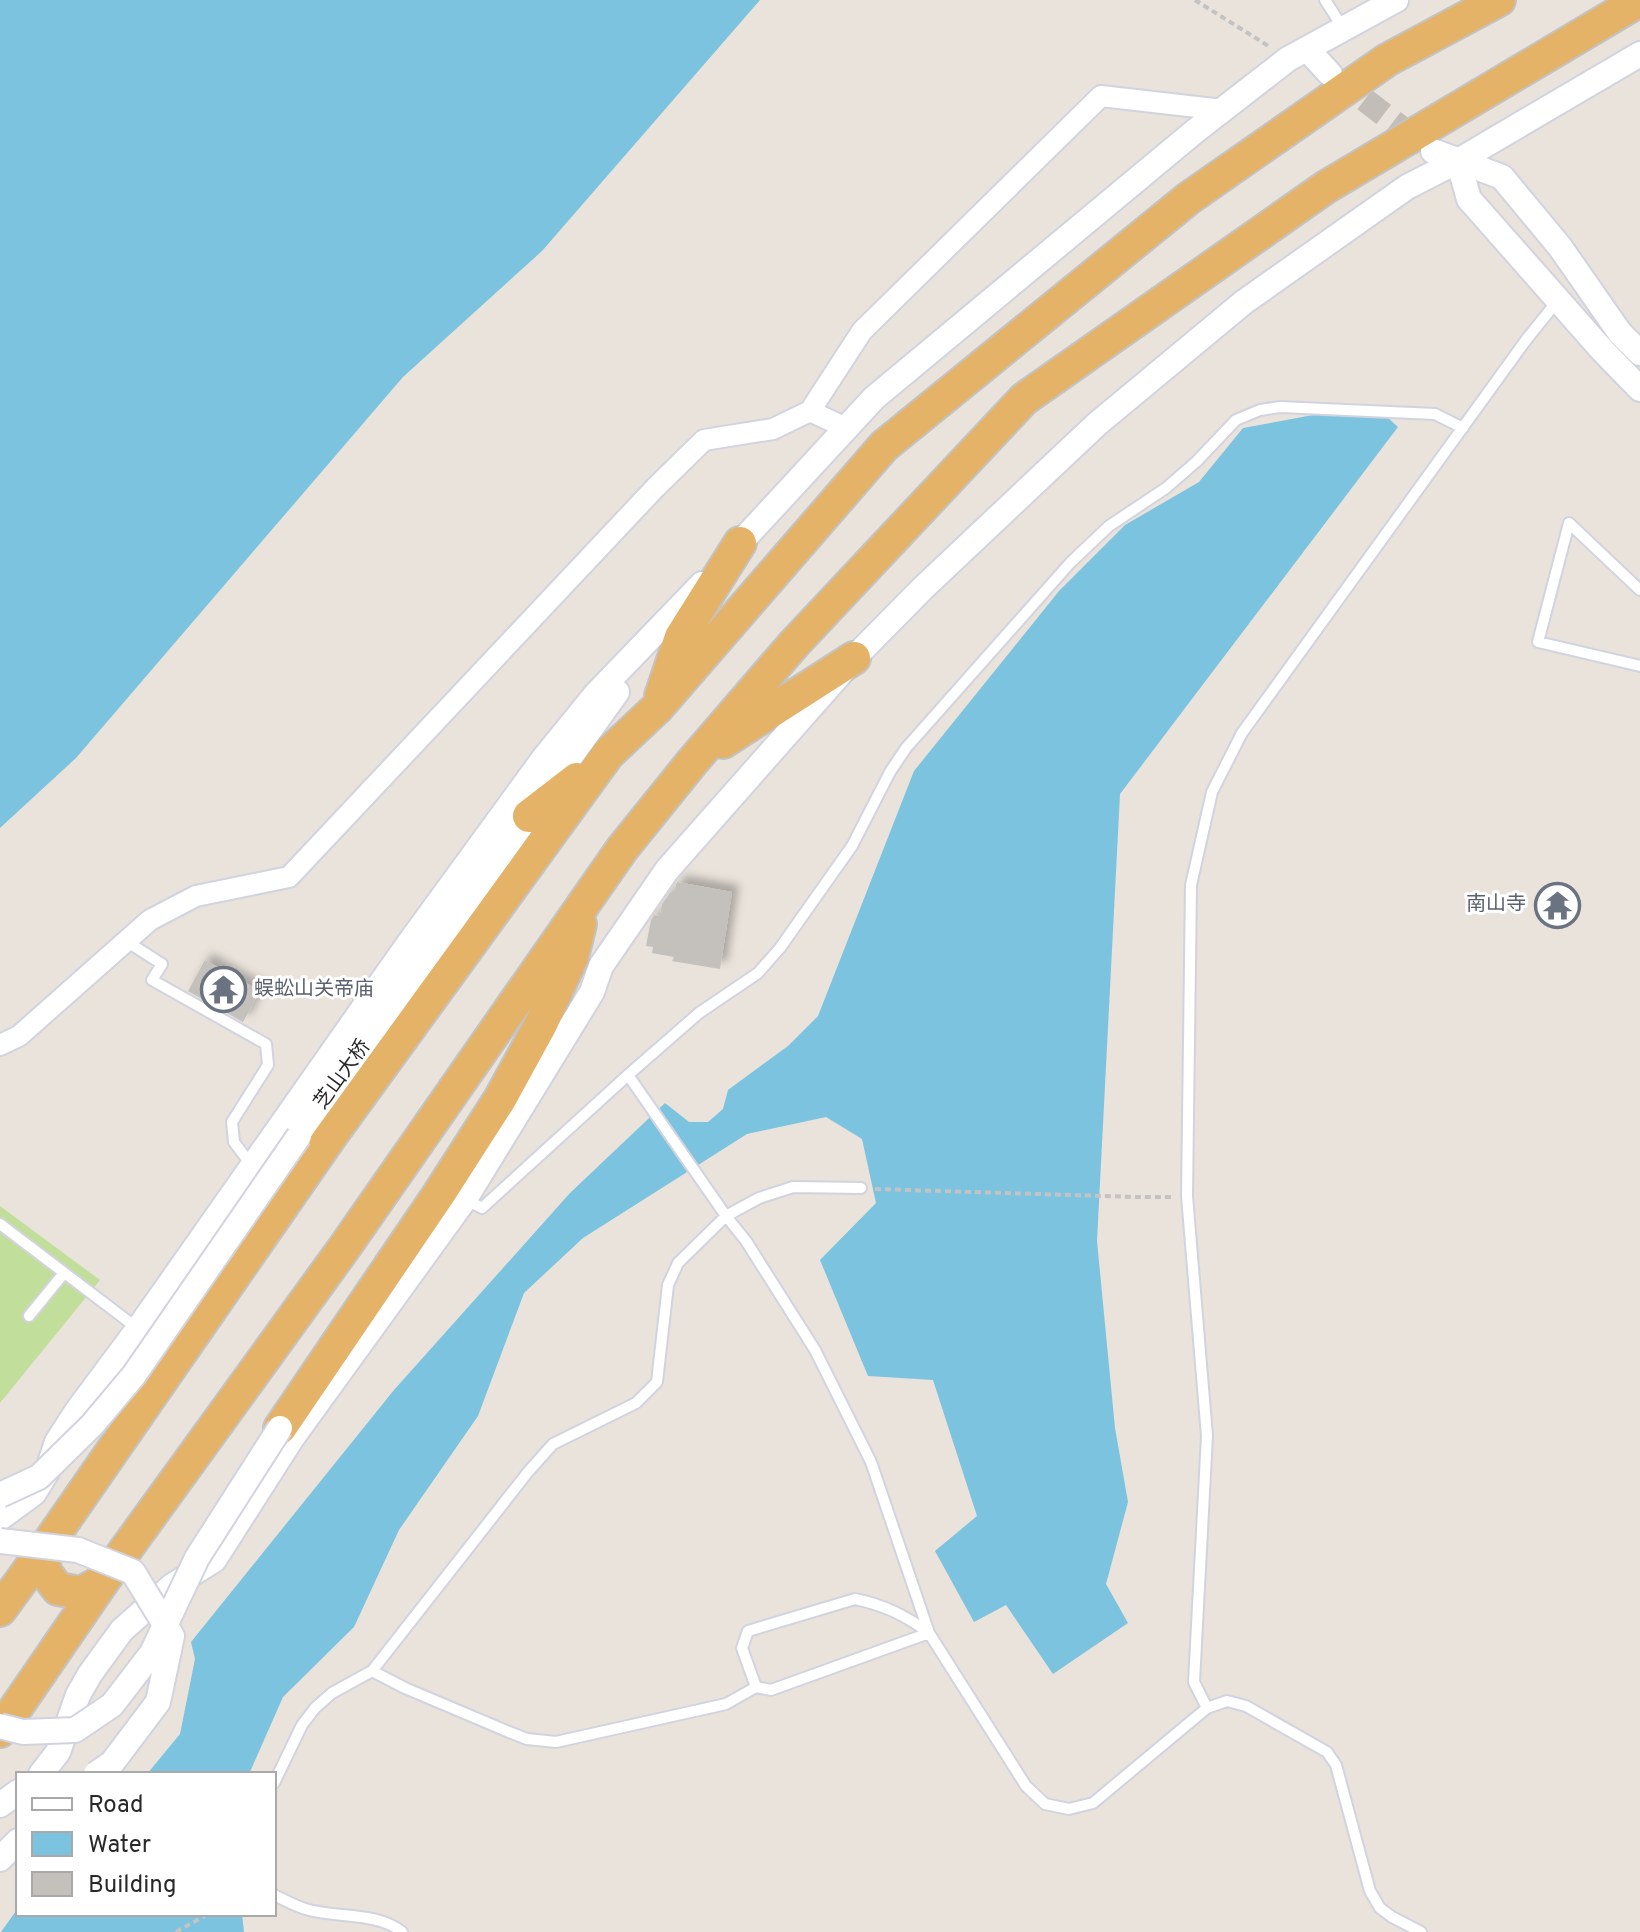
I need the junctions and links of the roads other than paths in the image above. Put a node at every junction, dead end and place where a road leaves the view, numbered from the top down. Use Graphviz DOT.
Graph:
graph roads {
  1 [pos="1325,0"];
  2 [pos="1396,0"];
  3 [pos="1499,0"];
  4 [pos="1640,0"];
  5 [pos="1343,28"];
  6 [pos="1298,54"];
  7 [pos="1640,54"];
  8 [pos="1330,74"];
  9 [pos="1223,110"];
  10 [pos="1433,151"];
  11 [pos="1458,161"];
  12 [pos="1559,299"];
  13 [pos="1640,353"];
  14 [pos="1640,389"];
  15 [pos="810,411"];
  16 [pos="846,428"];
  17 [pos="1463,428"];
  18 [pos="740,543"];
  19 [pos="1640,590"];
  20 [pos="662,628"];
  21 [pos="854,658"];
  22 [pos="1640,666"];
  23 [pos="657,708"];
  24 [pos="608,754"];
  25 [pos="693,761"];
  26 [pos="529,816"];
  27 [pos="585,902"];
  28 [pos="126,941"];
  29 [pos="0,1045"];
  30 [pos="628,1075"];
  31 [pos="253,1167"];
  32 [pos="861,1188"];
  33 [pos="465,1199"];
  34 [pos="726,1216"];
  35 [pos="0,1224"];
  36 [pos="64,1273"];
  37 [pos="29,1316"];
  38 [pos="138,1329"];
  39 [pos="280,1428"];
  40 [pos="0,1495"];
  41 [pos="0,1518"];
  42 [pos="0,1541"];
  43 [pos="43,1551"];
  44 [pos="103,1581"];
  45 [pos="0,1610"];
  46 [pos="929,1633"];
  47 [pos="372,1671"];
  48 [pos="756,1687"];
  49 [pos="1207,1708"];
  50 [pos="0,1728"];
  51 [pos="43,1772"];
  52 [pos="99,1772"];
  53 [pos="276,1779"];
  54 [pos="16,1843"];
  55 [pos="0,1859"];
  56 [pos="276,1896"];
  57 [pos="402,1932"];
  58 [pos="1421,1932"];
  1 -- 5 [label="lane"];
  2 -- 5 [label="street"];
  3 -- 23 [label="highway"];
  4 -- 25 [label="highway"];
  5 -- 6 [label="street"];
  6 -- 8 [label="street"];
  6 -- 9 [label="street"];
  7 -- 11 [label="street"];
  9 -- 15 [label="street"];
  9 -- 16 [label="street"];
  10 -- 11 [label="street"];
  11 -- 12 [label="street"];
  11 -- 13 [label="street"];
  11 -- 21 [label="street"];
  12 -- 14 [label="street"];
  12 -- 17 [label="lane"];
  15 -- 16 [label="street"];
  15 -- 28 [label="street"];
  16 -- 18 [label="street"];
  17 -- 30 [label="lane"];
  17 -- 49 [label="lane"];
  18 -- 20 [label="street"];
  18 -- 23 [label="highway"];
  19 -- 22 [label="lane"];
  20 -- 26 [label="street, 芝山大桥"];
  20 -- 31 [label="street"];
  21 -- 25 [label="highway"];
  21 -- 33 [label="street"];
  23 -- 24 [label="highway"];
  24 -- 26 [label="highway"];
  24 -- 43 [label="highway"];
  25 -- 27 [label="highway"];
  26 -- 40 [label="street, 芝山大桥, bridge"];
  27 -- 39 [label="highway"];
  27 -- 44 [label="highway"];
  28 -- 29 [label="street"];
  28 -- 31 [label="lane"];
  30 -- 33 [label="lane"];
  30 -- 34 [label="lane"];
  31 -- 38 [label="street"];
  32 -- 34 [label="lane"];
  33 -- 51 [label="street"];
  34 -- 46 [label="lane"];
  34 -- 47 [label="lane"];
  35 -- 36 [label="lane"];
  36 -- 37 [label="lane"];
  36 -- 38 [label="lane"];
  38 -- 41 [label="street"];
  39 -- 50 [label="street, bridge"];
  42 -- 52 [label="street, bridge"];
  43 -- 44 [label="highway"];
  43 -- 45 [label="highway"];
  44 -- 50 [label="highway"];
  46 -- 48 [label="lane"];
  46 -- 48 [label="lane"];
  46 -- 49 [label="lane"];
  47 -- 48 [label="lane"];
  47 -- 53 [label="lane"];
  49 -- 58 [label="lane"];
  54 -- 55 [label="street"];
  56 -- 57 [label="lane"];
}
